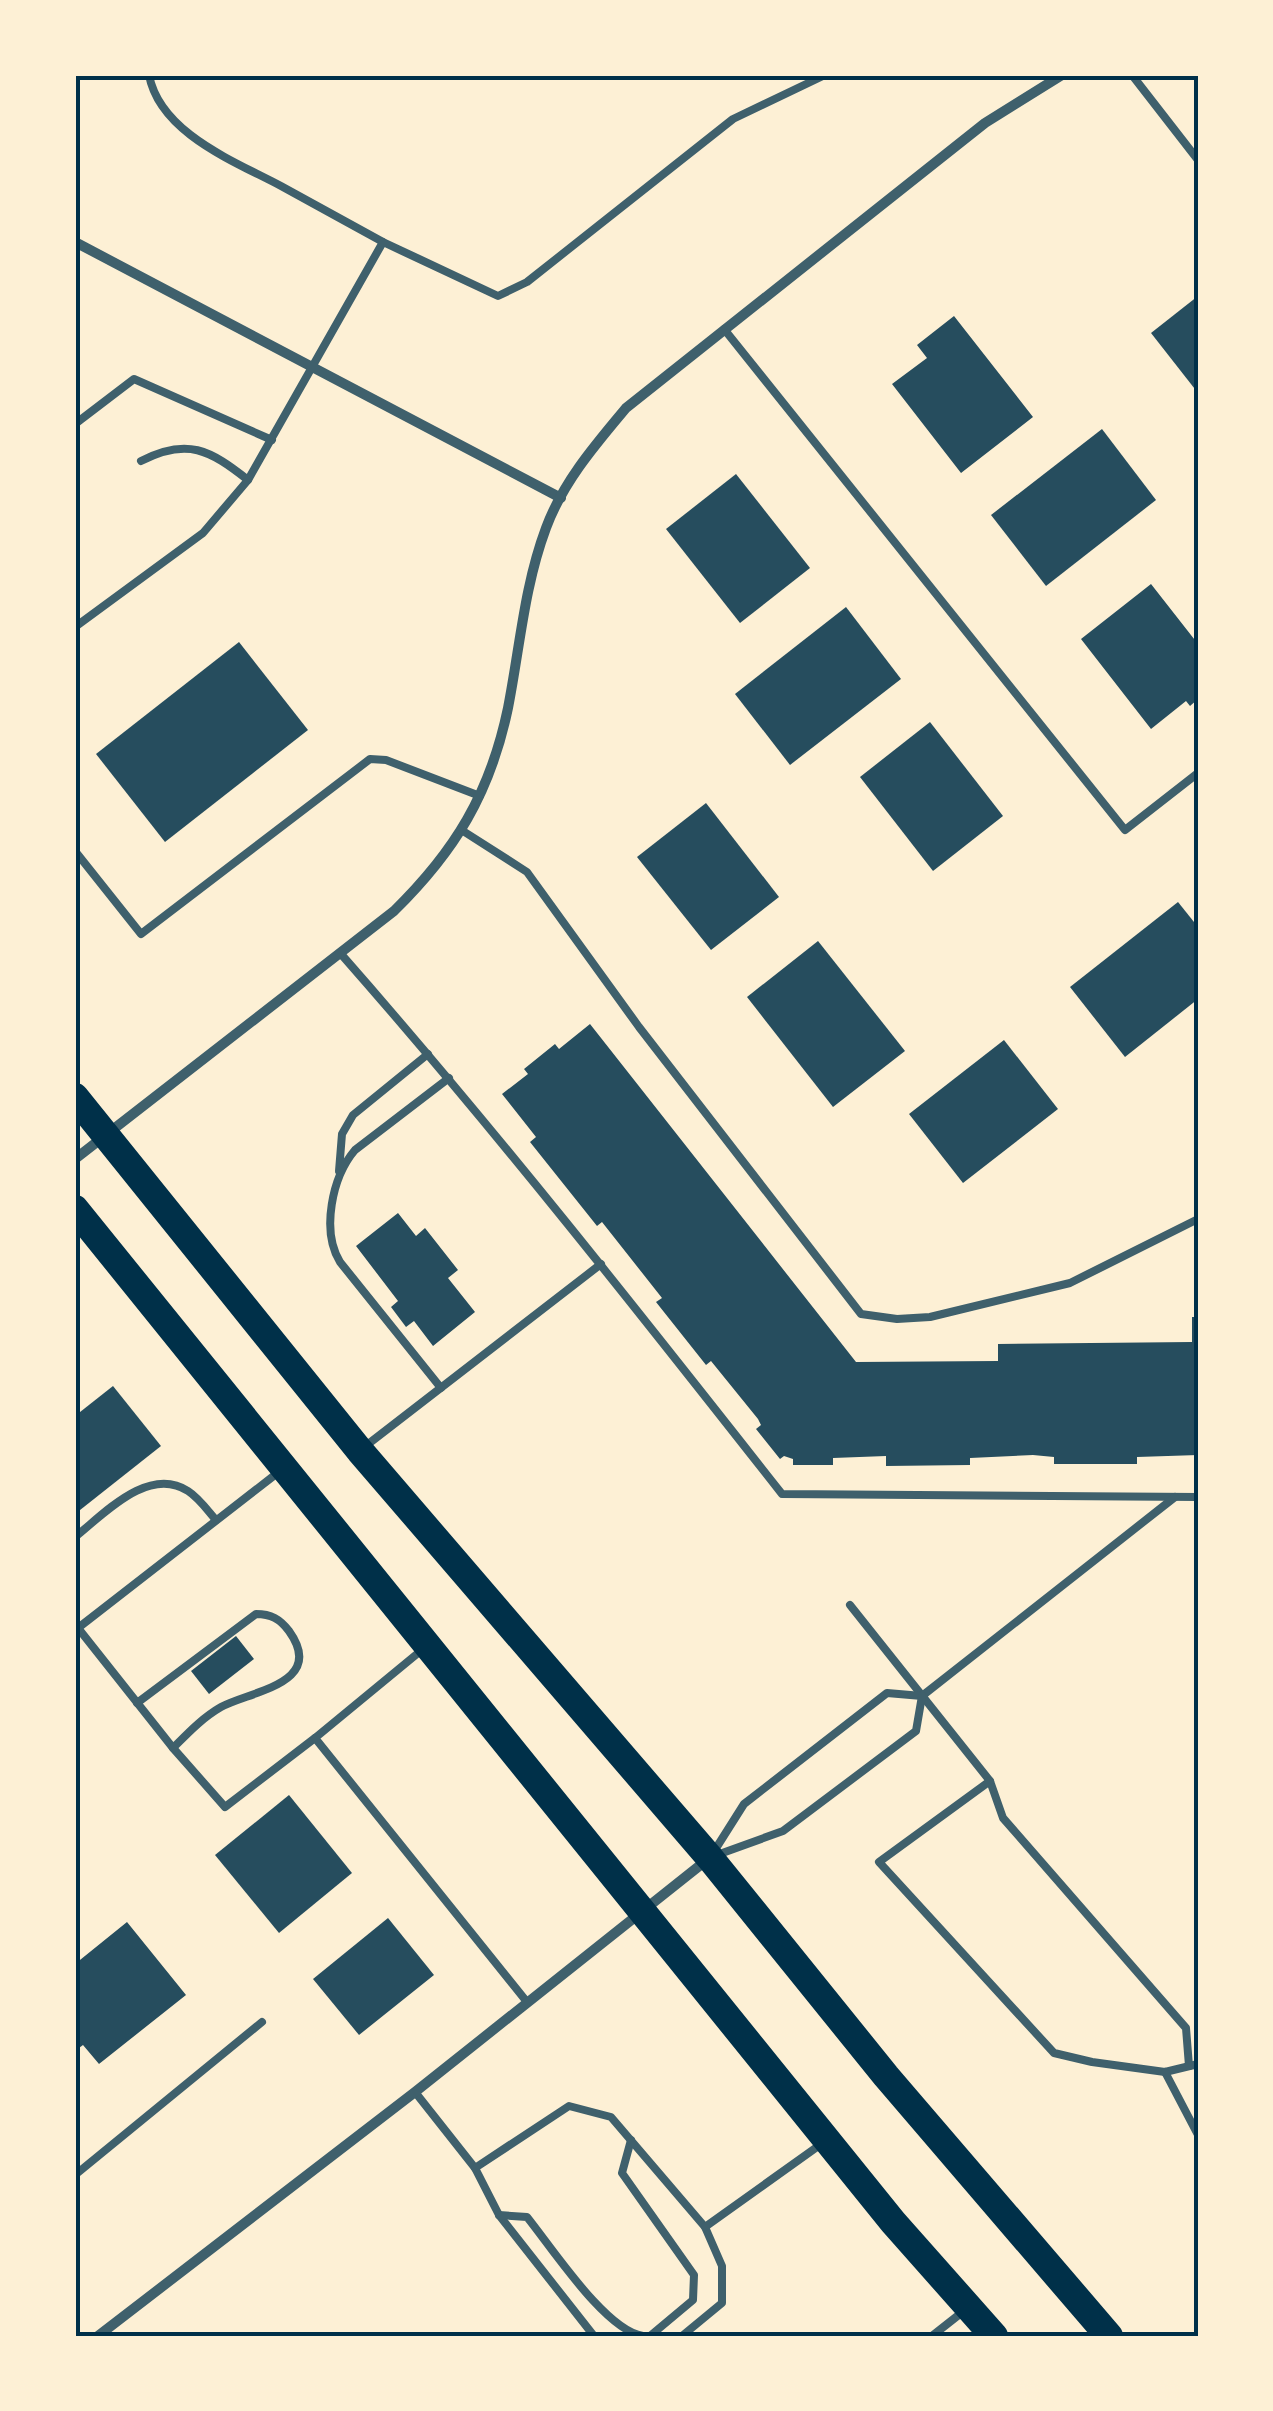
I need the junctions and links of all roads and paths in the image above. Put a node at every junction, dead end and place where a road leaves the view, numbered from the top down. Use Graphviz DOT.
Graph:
graph roads {
  1 [pos="149,75"];
  2 [pos="825,75"];
  3 [pos="1062,75"];
  4 [pos="1132,75"];
  5 [pos="1198,160"];
  6 [pos="75,242"];
  7 [pos="383,242"];
  8 [pos="724,329"];
  9 [pos="314,368"];
  10 [pos="75,424"];
  11 [pos="272,440"];
  12 [pos="142,461"];
  13 [pos="248,480"];
  14 [pos="560,498"];
  15 [pos="75,627"];
  16 [pos="1198,773"];
  17 [pos="480,796"];
  18 [pos="463,831"];
  19 [pos="75,851"];
  20 [pos="340,954"];
  21 [pos="428,1054"];
  22 [pos="449,1078"];
  23 [pos="75,1097"];
  24 [pos="106,1135"];
  25 [pos="75,1159"];
  26 [pos="338,1174"];
  27 [pos="75,1209"];
  28 [pos="1198,1220"];
  29 [pos="601,1264"];
  30 [pos="441,1388"];
  31 [pos="360,1451"];
  32 [pos="283,1468"];
  33 [pos="1175,1497"];
  34 [pos="1198,1497"];
  35 [pos="216,1520"];
  36 [pos="75,1536"];
  37 [pos="850,1605"];
  38 [pos="76,1626"];
  39 [pos="426,1646"];
  40 [pos="922,1696"];
  41 [pos="137,1703"];
  42 [pos="315,1738"];
  43 [pos="173,1748"];
  44 [pos="990,1780"];
  45 [pos="710,1858"];
  46 [pos="642,1914"];
  47 [pos="527,2002"];
  48 [pos="262,2022"];
  49 [pos="1194,2065"];
  50 [pos="1165,2072"];
  51 [pos="415,2092"];
  52 [pos="1198,2135"];
  53 [pos="631,2139"];
  54 [pos="827,2140"];
  55 [pos="475,2168"];
  56 [pos="75,2175"];
  57 [pos="499,2214"];
  58 [pos="706,2227"];
  59 [pos="968,2308"];
  60 [pos="98,2336"];
  61 [pos="594,2336"];
  62 [pos="647,2336"];
  63 [pos="682,2336"];
  64 [pos="932,2336"];
  65 [pos="994,2336"];
  66 [pos="1109,2336"];
  1 -- 7 [label="lane"];
  2 -- 7 [label="lane"];
  3 -- 8 [label="street"];
  4 -- 5 [label="lane"];
  6 -- 9 [label="street"];
  7 -- 9 [label="lane"];
  8 -- 14 [label="street"];
  8 -- 16 [label="lane"];
  9 -- 11 [label="lane"];
  9 -- 14 [label="street"];
  10 -- 11 [label="lane"];
  11 -- 13 [label="lane"];
  12 -- 13 [label="lane"];
  13 -- 15 [label="lane"];
  14 -- 17 [label="street"];
  17 -- 18 [label="street"];
  17 -- 19 [label="lane"];
  18 -- 20 [label="street"];
  18 -- 28 [label="lane"];
  20 -- 21 [label="lane"];
  20 -- 24 [label="street"];
  21 -- 22 [label="lane"];
  21 -- 26 [label="lane"];
  22 -- 26 [label="lane"];
  22 -- 29 [label="lane"];
  23 -- 24 [label="highway"];
  24 -- 25 [label="street"];
  24 -- 31 [label="highway"];
  26 -- 30 [label="lane"];
  27 -- 32 [label="highway"];
  29 -- 30 [label="lane"];
  29 -- 33 [label="lane"];
  30 -- 31 [label="lane"];
  31 -- 45 [label="highway"];
  32 -- 35 [label="lane"];
  32 -- 39 [label="highway"];
  33 -- 34 [label="lane"];
  33 -- 40 [label="lane"];
  35 -- 36 [label="lane"];
  35 -- 38 [label="lane"];
  37 -- 40 [label="lane"];
  38 -- 41 [label="lane"];
  39 -- 42 [label="lane"];
  39 -- 46 [label="highway"];
  40 -- 44 [label="lane"];
  40 -- 45 [label="lane"];
  40 -- 45 [label="lane"];
  41 -- 43 [label="lane"];
  41 -- 43 [label="lane"];
  42 -- 43 [label="lane"];
  42 -- 47 [label="lane"];
  44 -- 49 [label="lane"];
  44 -- 50 [label="lane"];
  45 -- 46 [label="street"];
  45 -- 66 [label="highway"];
  46 -- 47 [label="street"];
  46 -- 54 [label="highway"];
  47 -- 51 [label="street"];
  48 -- 56 [label="lane"];
  49 -- 50 [label="lane"];
  50 -- 52 [label="lane"];
  51 -- 55 [label="lane"];
  51 -- 60 [label="street"];
  53 -- 55 [label="lane"];
  53 -- 58 [label="lane"];
  53 -- 62 [label="lane"];
  54 -- 58 [label="lane"];
  54 -- 59 [label="highway"];
  55 -- 57 [label="lane"];
  57 -- 61 [label="lane"];
  57 -- 62 [label="lane"];
  58 -- 63 [label="lane"];
  59 -- 64 [label="lane"];
  59 -- 65 [label="highway"];
}
